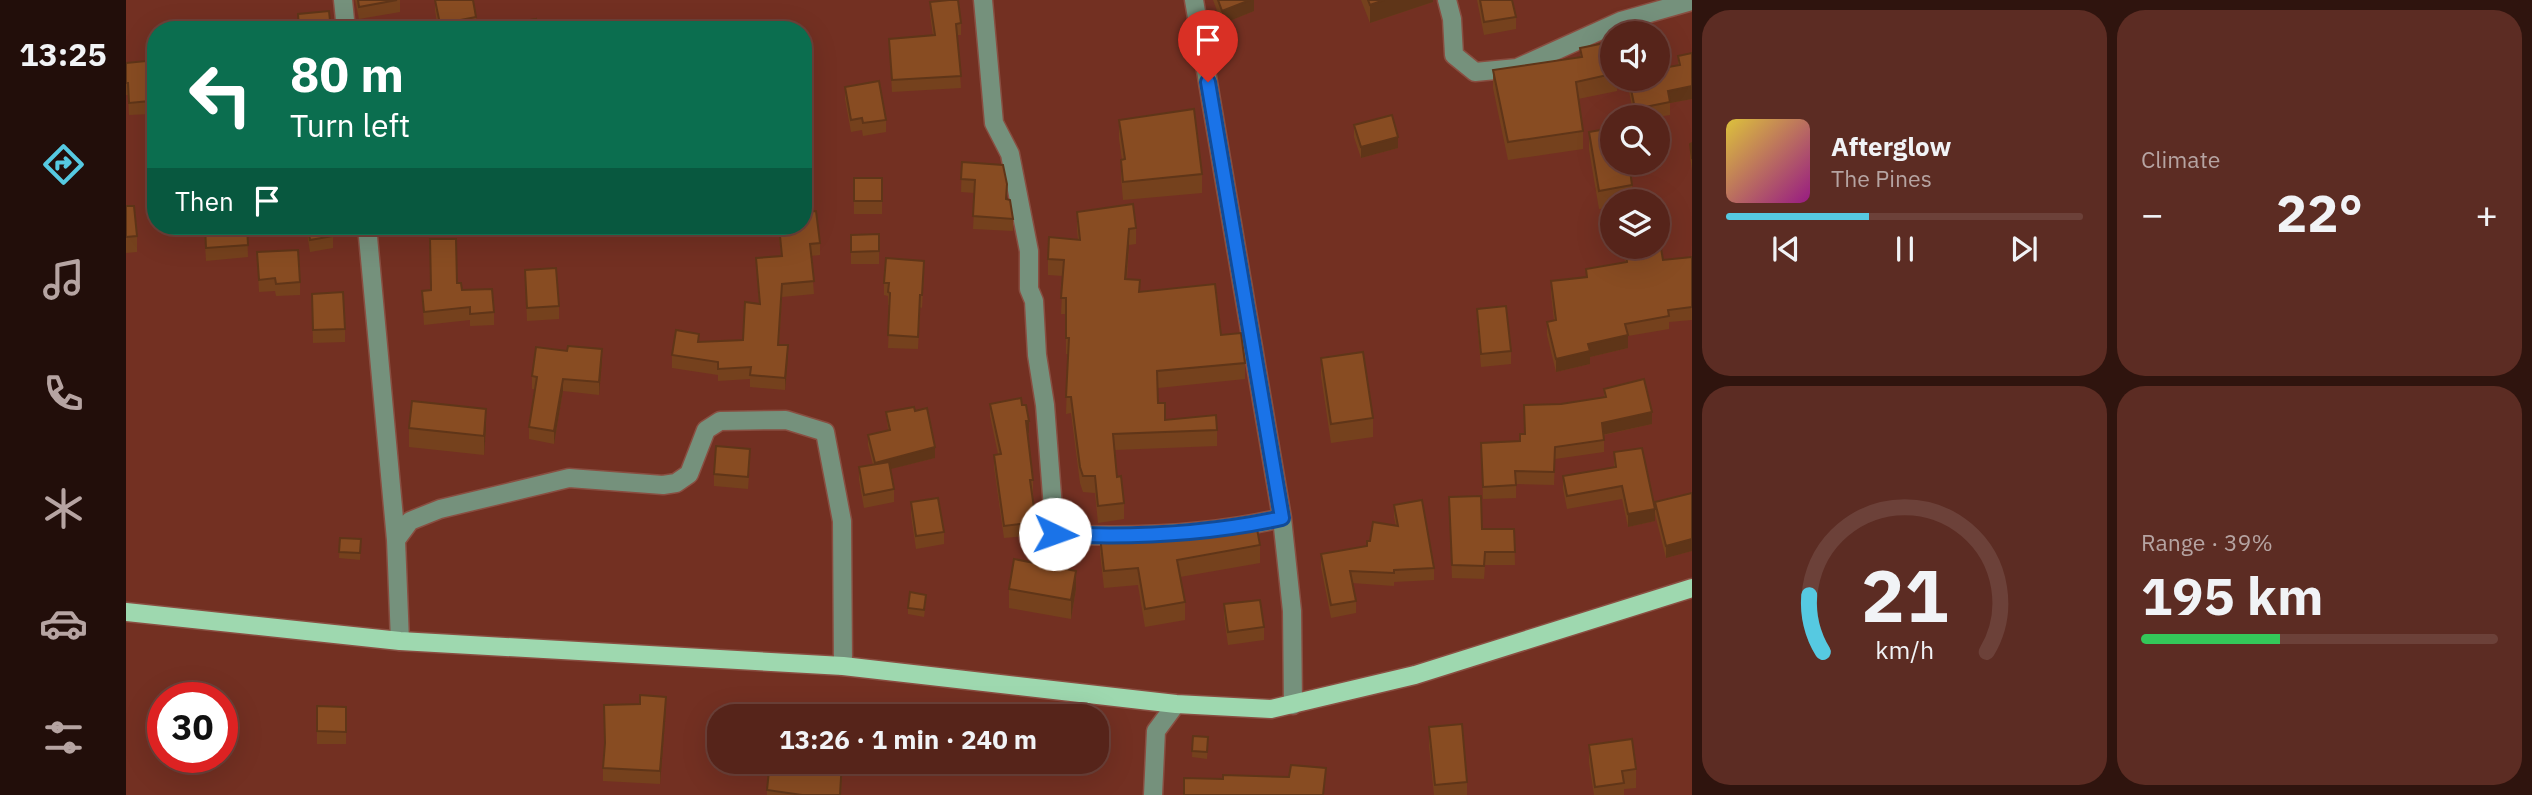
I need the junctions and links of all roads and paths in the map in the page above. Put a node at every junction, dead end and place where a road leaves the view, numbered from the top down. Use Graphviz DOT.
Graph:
graph roads {
  1 [pos="343,0"];
  2 [pos="983,0"];
  3 [pos="1194,0"];
  4 [pos="1447,0"];
  5 [pos="1692,1"];
  6 [pos="345,21"];
  7 [pos="368,235"];
  8 [pos="1282,518"];
  9 [pos="396,540"];
  10 [pos="1692,588"];
  11 [pos="126,612"];
  12 [pos="400,641"];
  13 [pos="843,666"];
  14 [pos="1176,704"];
  15 [pos="1293,705"];
  16 [pos="1153,795"];
  1 -- 6 [label="street"];
  2 -- 8 [label="street"];
  3 -- 8 [label="street"];
  4 -- 5 [label="street"];
  7 -- 9 [label="street"];
  8 -- 15 [label="street"];
  9 -- 12 [label="street"];
  9 -- 13 [label="street"];
  10 -- 15 [label="main road"];
  11 -- 12 [label="main road"];
  12 -- 13 [label="main road"];
  13 -- 14 [label="main road"];
  14 -- 15 [label="main road"];
  14 -- 16 [label="street"];
}
